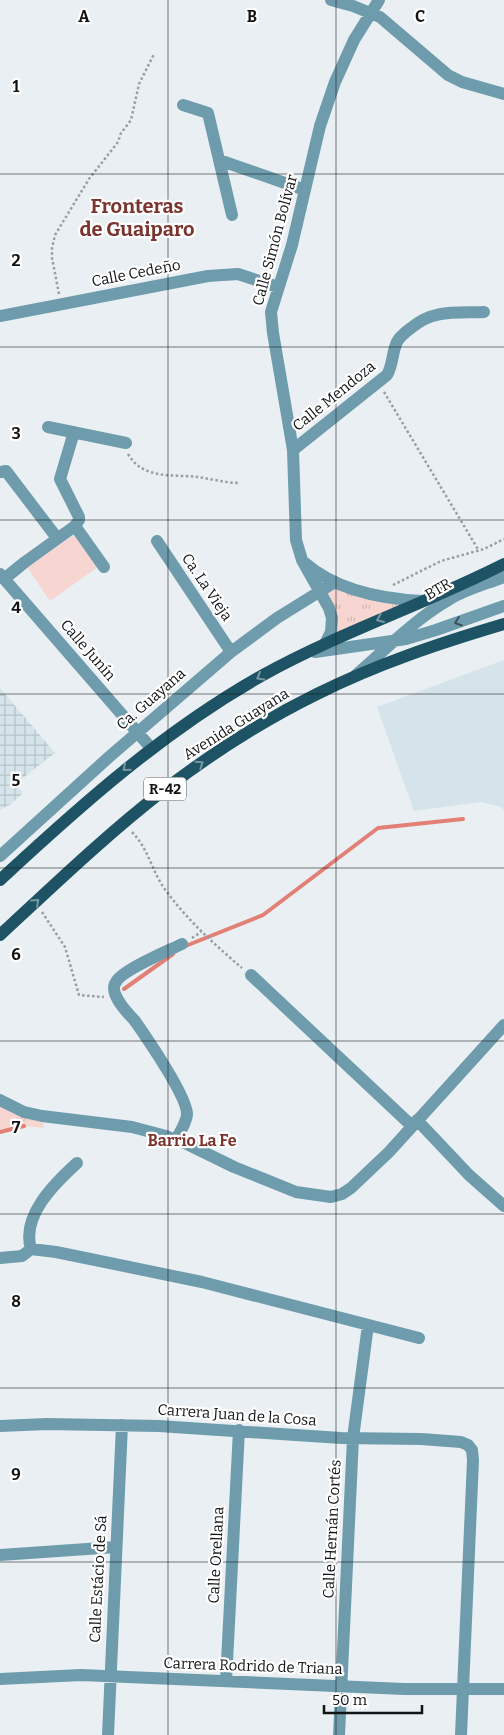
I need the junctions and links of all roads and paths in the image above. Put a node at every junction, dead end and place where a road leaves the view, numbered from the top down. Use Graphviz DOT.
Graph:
graph roads {
  1 [pos="331,0"];
  2 [pos="379,0"];
  3 [pos="371,13"];
  4 [pos="154,54"];
  5 [pos="504,94"];
  6 [pos="183,105"];
  7 [pos="219,160"];
  8 [pos="305,190"];
  9 [pos="232,215"];
  10 [pos="278,287"];
  11 [pos="61,305"];
  12 [pos="484,312"];
  13 [pos="0,316"];
  14 [pos="379,382"];
  15 [pos="48,427"];
  16 [pos="74,432"];
  17 [pos="126,443"];
  18 [pos="293,450"];
  19 [pos="2,471"];
  20 [pos="240,483"];
  21 [pos="75,526"];
  22 [pos="57,538"];
  23 [pos="504,539"];
  24 [pos="157,541"];
  25 [pos="479,550"];
  26 [pos="302,560"];
  27 [pos="504,564"];
  28 [pos="104,567"];
  29 [pos="2,576"];
  30 [pos="504,577"];
  31 [pos="335,582"];
  32 [pos="320,592"];
  33 [pos="381,596"];
  34 [pos="423,601"];
  35 [pos="504,606"];
  36 [pos="504,624"];
  37 [pos="395,640"];
  38 [pos="325,644"];
  39 [pos="231,652"];
  40 [pos="303,654"];
  41 [pos="354,677"];
  42 [pos="137,732"];
  43 [pos="151,748"];
  44 [pos="122,824"];
  45 [pos="0,856"];
  46 [pos="0,880"];
  47 [pos="35,903"];
  48 [pos="0,935"];
  49 [pos="182,944"];
  50 [pos="251,975"];
  51 [pos="115,996"];
  52 [pos="504,1024"];
  53 [pos="0,1100"];
  54 [pos="415,1123"];
  55 [pos="176,1140"];
  56 [pos="77,1164"];
  57 [pos="504,1206"];
  58 [pos="31,1249"];
  59 [pos="0,1258"];
  60 [pos="368,1325"];
  61 [pos="419,1338"];
  62 [pos="122,1425"];
  63 [pos="0,1426"];
  64 [pos="239,1430"];
  65 [pos="353,1438"];
  66 [pos="116,1547"];
  67 [pos="0,1555"];
  68 [pos="110,1676"];
  69 [pos="0,1679"];
  70 [pos="226,1681"];
  71 [pos="341,1686"];
  72 [pos="463,1689"];
  73 [pos="504,1689"];
  74 [pos="108,1735"];
  75 [pos="339,1735"];
  76 [pos="461,1735"];
  1 -- 3 [label="street"];
  2 -- 3 [label="street, Calle Simón Bolívar"];
  3 -- 5 [label="street"];
  3 -- 8 [label="street, Calle Simón Bolívar"];
  4 -- 11 [label="path"];
  6 -- 7 [label="street"];
  7 -- 8 [label="street"];
  7 -- 9 [label="street"];
  8 -- 10 [label="street, Calle Simón Bolívar"];
  10 -- 11 [label="street, Calle Cedeño"];
  10 -- 18 [label="street, Calle Simón Bolívar"];
  11 -- 13 [label="street, Calle Cedeño"];
  12 -- 14 [label="street, Calle Mendoza"];
  14 -- 18 [label="street, Calle Mendoza"];
  14 -- 25 [label="path"];
  15 -- 16 [label="street"];
  16 -- 17 [label="street"];
  16 -- 21 [label="street"];
  17 -- 20 [label="path"];
  18 -- 26 [label="street, Calle Simón Bolívar"];
  19 -- 22 [label="street"];
  21 -- 22 [label="street"];
  21 -- 28 [label="street"];
  22 -- 29 [label="street"];
  23 -- 25 [label="path"];
  24 -- 39 [label="street, Ca. La Vieja"];
  25 -- 33 [label="path"];
  26 -- 31 [label="street"];
  26 -- 32 [label="street, Calle Simón Bolívar"];
  27 -- 34 [label="main road, Avenida Guayana / R-42"];
  29 -- 42 [label="street, Calle Junín"];
  30 -- 37 [label="street, BTR"];
  31 -- 32 [label="street, Ca. Guayana"];
  31 -- 33 [label="street"];
  32 -- 38 [label="street, Calle Simón Bolívar"];
  32 -- 39 [label="street, Ca. Guayana"];
  33 -- 34 [label="street"];
  34 -- 38 [label="main road, Avenida Guayana / R-42, one-way"];
  35 -- 37 [label="street, BTR, one-way"];
  36 -- 41 [label="main road, Avenida Guayana / R-42"];
  37 -- 40 [label="street, BTR"];
  37 -- 41 [label="street, BTR"];
  38 -- 40 [label="main road, Avenida Guayana / R-42"];
  39 -- 42 [label="street, Ca. Guayana"];
  40 -- 43 [label="main road, Avenida Guayana / R-42, one-way"];
  44 -- 41 [label="main road, Avenida Guayana / R-42, one-way"];
  42 -- 43 [label="street, Calle Junín"];
  42 -- 45 [label="street, Ca. Guayana"];
  43 -- 46 [label="main road, Avenida Guayana / R-42, one-way"];
  47 -- 44 [label="main road, Avenida Guayana / R-42, one-way"];
  44 -- 50 [label="path"];
  47 -- 48 [label="main road, Avenida Guayana / R-42"];
  47 -- 51 [label="path"];
  49 -- 51 [label="street"];
  50 -- 54 [label="street"];
  51 -- 55 [label="street"];
  52 -- 54 [label="street"];
  53 -- 55 [label="street"];
  54 -- 55 [label="street"];
  54 -- 57 [label="street"];
  56 -- 58 [label="street"];
  58 -- 59 [label="street"];
  58 -- 60 [label="street"];
  60 -- 61 [label="street"];
  60 -- 65 [label="street, Calle Hernán Cortés"];
  62 -- 63 [label="street, Carrera Juan de la Cosa"];
  62 -- 64 [label="street, Carrera Juan de la Cosa"];
  62 -- 66 [label="street, Calle Estácio de Sá"];
  64 -- 65 [label="street, Carrera Juan de la Cosa"];
  64 -- 70 [label="street, Calle Orellana"];
  65 -- 71 [label="street, Calle Hernán Cortés"];
  65 -- 72 [label="street, Carrera Juan de la Cosa"];
  66 -- 67 [label="street"];
  66 -- 68 [label="street, Calle Estácio de Sá"];
  68 -- 69 [label="street, Carrera Rodrido de Triana"];
  68 -- 70 [label="street, Carrera Rodrido de Triana"];
  68 -- 74 [label="street, Calle Estácio de Sá"];
  70 -- 71 [label="street, Carrera Rodrido de Triana"];
  71 -- 72 [label="street, Carrera Rodrido de Triana"];
  71 -- 75 [label="street, Calle Hernán Cortés"];
  72 -- 73 [label="street, Carrera Rodrido de Triana"];
  72 -- 76 [label="street"];
}
